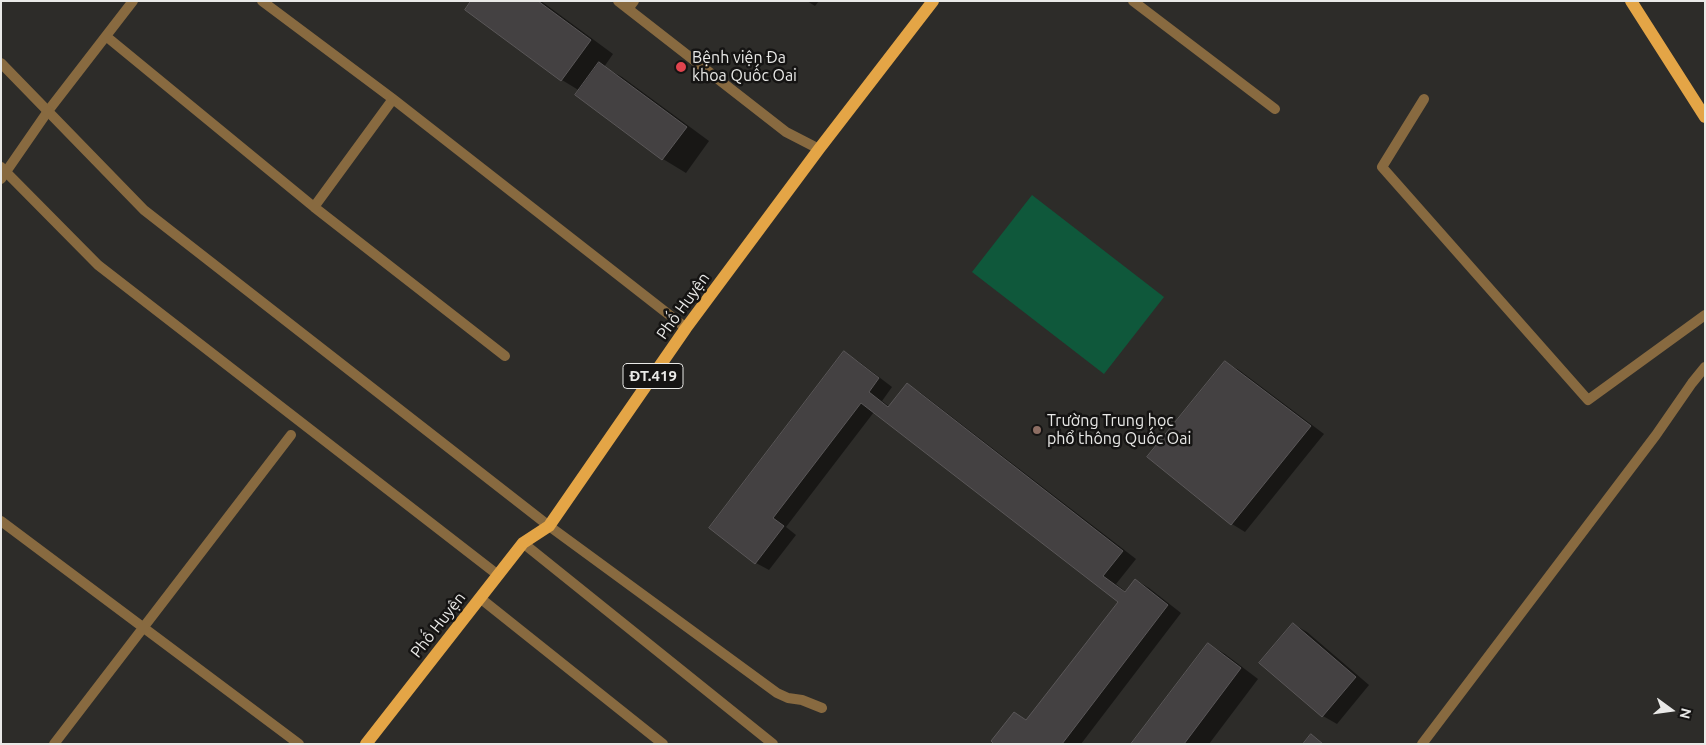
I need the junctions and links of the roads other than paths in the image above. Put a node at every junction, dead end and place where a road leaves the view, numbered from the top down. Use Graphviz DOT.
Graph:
graph roads {
  1 [pos="133,1"];
  2 [pos="262,1"];
  3 [pos="618,1"];
  4 [pos="933,1"];
  5 [pos="1133,1"];
  6 [pos="1631,1"];
  7 [pos="631,5"];
  8 [pos="106,37"];
  9 [pos="1,63"];
  10 [pos="393,99"];
  11 [pos="1424,99"];
  12 [pos="1276,109"];
  13 [pos="48,111"];
  14 [pos="1705,117"];
  15 [pos="818,149"];
  16 [pos="3,173"];
  17 [pos="314,207"];
  18 [pos="1705,315"];
  19 [pos="686,328"];
  20 [pos="505,356"];
  21 [pos="1705,367"];
  22 [pos="291,435"];
  23 [pos="1,521"];
  24 [pos="549,526"];
  25 [pos="524,543"];
  26 [pos="498,575"];
  27 [pos="480,598"];
  28 [pos="143,628"];
  29 [pos="822,708"];
  30 [pos="54,744"];
  31 [pos="299,744"];
  32 [pos="366,744"];
  33 [pos="663,744"];
  34 [pos="773,744"];
  35 [pos="1422,744"];
  1 -- 8 [label="street"];
  2 -- 10 [label="street"];
  3 -- 7 [label="street"];
  4 -- 15 [label="main road, Phố Huyện / ĐT.419"];
  5 -- 12 [label="street"];
  6 -- 14 [label="main road"];
  7 -- 15 [label="street"];
  8 -- 13 [label="street"];
  8 -- 17 [label="street"];
  9 -- 13 [label="street"];
  10 -- 17 [label="street"];
  10 -- 19 [label="street"];
  11 -- 18 [label="street"];
  13 -- 16 [label="street"];
  13 -- 24 [label="street"];
  15 -- 19 [label="main road, Phố Huyện / ĐT.419"];
  16 -- 26 [label="street"];
  17 -- 20 [label="street"];
  19 -- 24 [label="main road, Phố Huyện / ĐT.419"];
  21 -- 35 [label="street"];
  22 -- 28 [label="street"];
  23 -- 28 [label="street"];
  24 -- 25 [label="main road, Phố Huyện / ĐT.419"];
  24 -- 29 [label="street"];
  25 -- 26 [label="main road, Phố Huyện / ĐT.419"];
  25 -- 34 [label="street"];
  26 -- 27 [label="main road, Phố Huyện / ĐT.419"];
  27 -- 32 [label="main road, Phố Huyện / ĐT.419"];
  27 -- 33 [label="street"];
  28 -- 30 [label="street"];
  28 -- 31 [label="street"];
}
